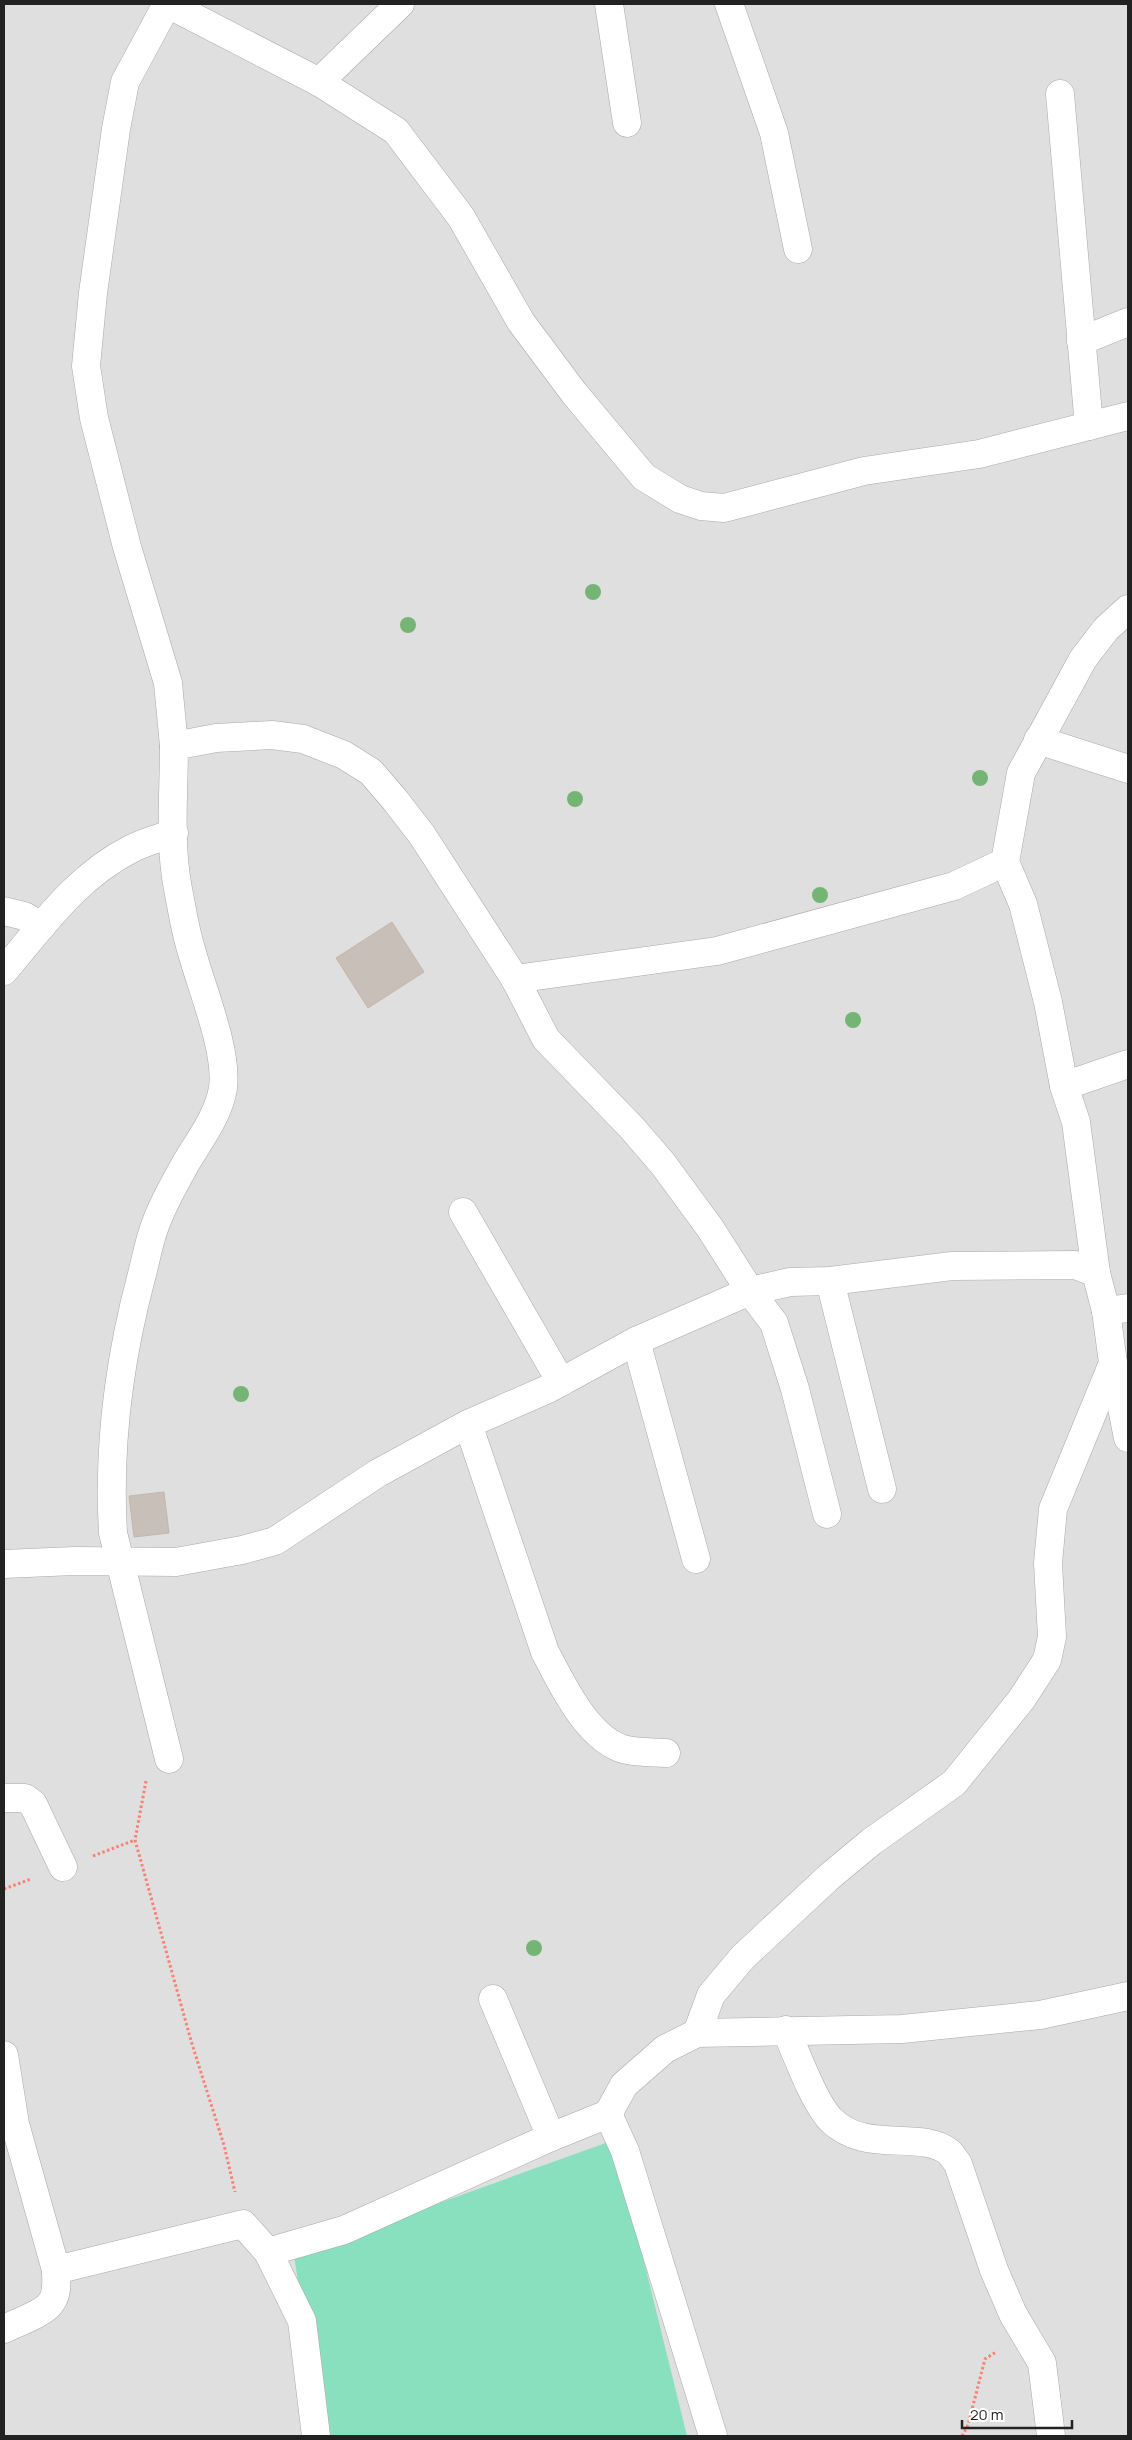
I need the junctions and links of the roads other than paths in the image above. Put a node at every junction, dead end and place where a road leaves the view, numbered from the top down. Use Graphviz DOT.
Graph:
graph roads {
  1 [pos="167,4"];
  2 [pos="400,4"];
  3 [pos="609,4"];
  4 [pos="728,4"];
  5 [pos="318,82"];
  6 [pos="1060,94"];
  7 [pos="628,123"];
  8 [pos="798,249"];
  9 [pos="1128,322"];
  10 [pos="1081,341"];
  11 [pos="1128,416"];
  12 [pos="1089,426"];
  13 [pos="1128,609"];
  14 [pos="1038,740"];
  15 [pos="174,746"];
  16 [pos="1128,769"];
  17 [pos="174,833"];
  18 [pos="1005,862"];
  19 [pos="4,911"];
  20 [pos="42,926"];
  21 [pos="4,970"];
  22 [pos="515,979"];
  23 [pos="1128,1064"];
  24 [pos="1064,1086"];
  25 [pos="463,1212"];
  26 [pos="1096,1274"];
  27 [pos="830,1281"];
  28 [pos="750,1291"];
  29 [pos="1117,1309"];
  30 [pos="636,1341"];
  31 [pos="1113,1363"];
  32 [pos="561,1382"];
  33 [pos="468,1424"];
  34 [pos="1128,1438"];
  35 [pos="882,1489"];
  36 [pos="828,1514"];
  37 [pos="696,1559"];
  38 [pos="121,1562"];
  39 [pos="4,1564"];
  40 [pos="666,1753"];
  41 [pos="169,1759"];
  42 [pos="4,1798"];
  43 [pos="63,1867"];
  44 [pos="1128,1996"];
  45 [pos="493,1999"];
  46 [pos="786,2030"];
  47 [pos="697,2033"];
  48 [pos="4,2055"];
  49 [pos="608,2114"];
  50 [pos="551,2137"];
  51 [pos="268,2252"];
  52 [pos="56,2270"];
  53 [pos="4,2329"];
  54 [pos="316,2436"];
  55 [pos="714,2436"];
  56 [pos="1051,2436"];
  1 -- 5 [label="street"];
  1 -- 15 [label="street"];
  2 -- 5 [label="street"];
  3 -- 7 [label="street"];
  4 -- 8 [label="street"];
  5 -- 12 [label="street"];
  6 -- 10 [label="street"];
  9 -- 10 [label="street"];
  10 -- 12 [label="street"];
  11 -- 12 [label="street"];
  13 -- 14 [label="street"];
  14 -- 16 [label="street"];
  14 -- 18 [label="street"];
  15 -- 17 [label="street"];
  15 -- 22 [label="street"];
  17 -- 20 [label="street"];
  17 -- 38 [label="street"];
  18 -- 22 [label="street"];
  18 -- 24 [label="street"];
  19 -- 20 [label="street"];
  20 -- 21 [label="street"];
  22 -- 28 [label="street"];
  23 -- 24 [label="street"];
  24 -- 26 [label="street"];
  25 -- 32 [label="street"];
  26 -- 27 [label="street"];
  26 -- 29 [label="street"];
  27 -- 28 [label="street"];
  27 -- 35 [label="street"];
  28 -- 30 [label="street"];
  28 -- 36 [label="street"];
  29 -- 31 [label="street"];
  30 -- 32 [label="street"];
  30 -- 37 [label="street"];
  31 -- 34 [label="street"];
  31 -- 47 [label="street"];
  32 -- 33 [label="street"];
  33 -- 38 [label="street"];
  33 -- 40 [label="street"];
  38 -- 39 [label="street"];
  38 -- 41 [label="street"];
  42 -- 43 [label="street"];
  44 -- 46 [label="street"];
  45 -- 50 [label="street"];
  46 -- 47 [label="street"];
  46 -- 56 [label="street"];
  47 -- 49 [label="street"];
  48 -- 52 [label="street"];
  49 -- 50 [label="street"];
  49 -- 55 [label="street"];
  50 -- 51 [label="street"];
  51 -- 52 [label="street"];
  51 -- 54 [label="street"];
  52 -- 53 [label="street"];
}
